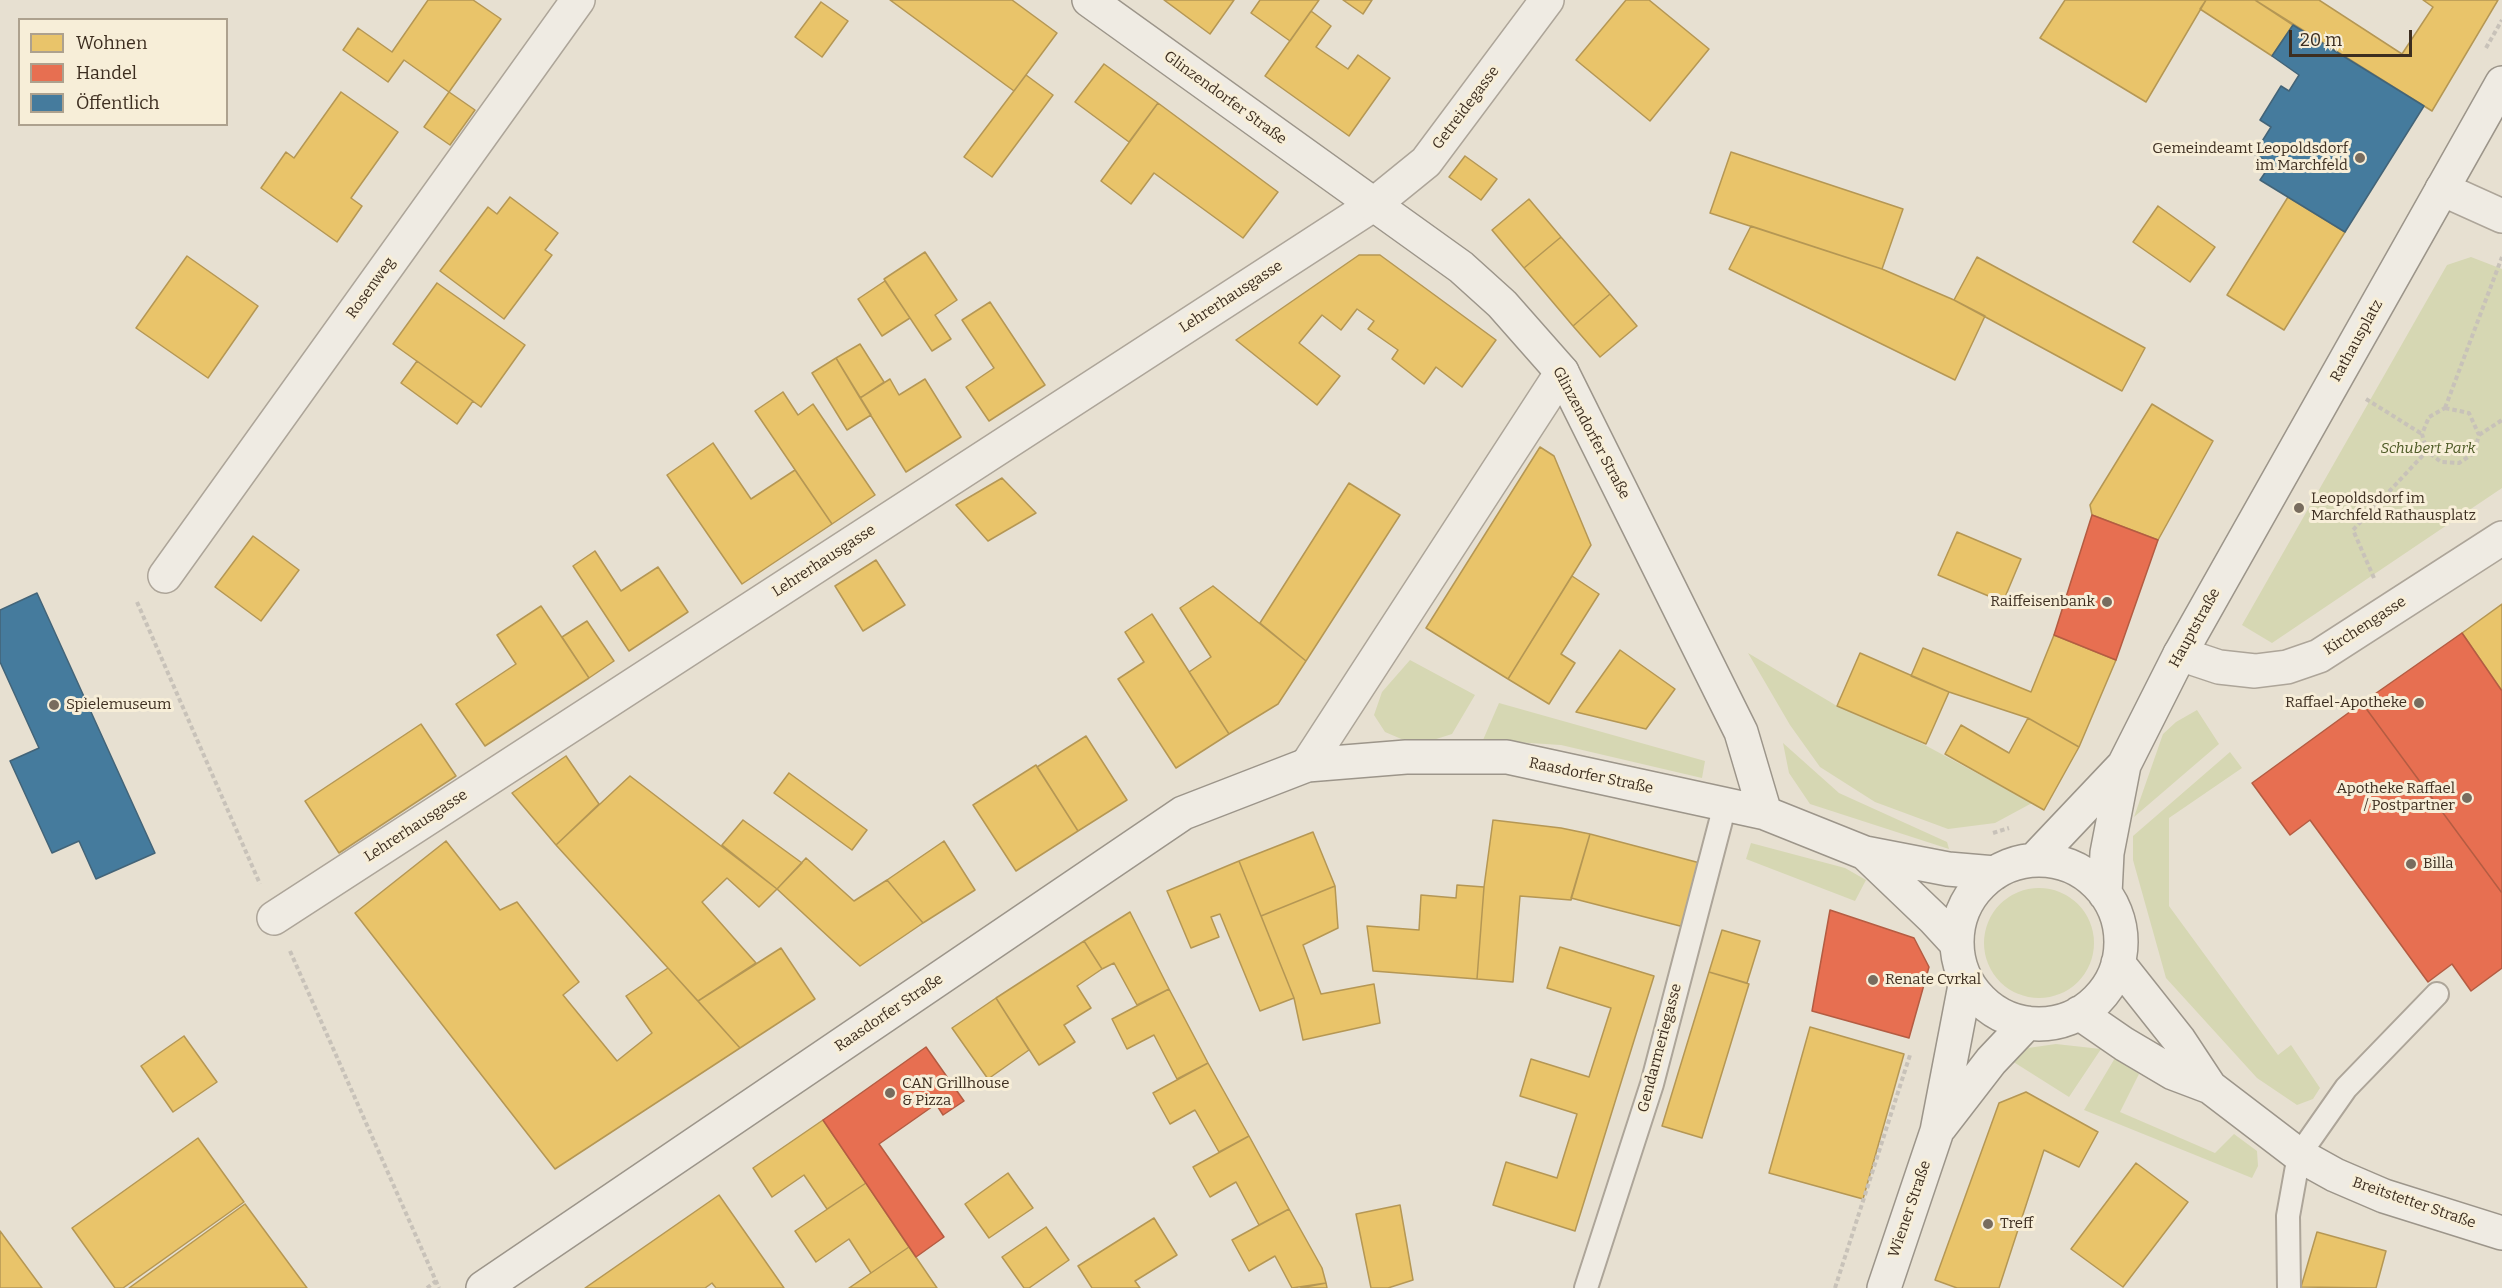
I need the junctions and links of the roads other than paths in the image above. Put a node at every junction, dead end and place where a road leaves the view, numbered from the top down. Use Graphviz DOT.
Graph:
graph roads {
  1 [pos="578,0"];
  2 [pos="1089,0"];
  3 [pos="1548,0"];
  4 [pos="2502,83"];
  5 [pos="2442,189"];
  6 [pos="1373,205"];
  7 [pos="2502,216"];
  8 [pos="1562,372"];
  9 [pos="2272,493"];
  10 [pos="2502,538"];
  11 [pos="165,576"];
  12 [pos="2180,654"];
  13 [pos="1307,765"];
  14 [pos="2124,765"];
  15 [pos="1725,805"];
  16 [pos="1765,813"];
  17 [pos="1865,853"];
  18 [pos="2034,860"];
  19 [pos="1995,873"];
  20 [pos="2105,894"];
  21 [pos="274,918"];
  22 [pos="1957,944"];
  23 [pos="2118,963"];
  24 [pos="1966,980"];
  25 [pos="2437,994"];
  26 [pos="2079,1013"];
  27 [pos="2027,1023"];
  28 [pos="2210,1087"];
  29 [pos="1937,1131"];
  30 [pos="2299,1155"];
  31 [pos="2502,1233"];
  32 [pos="483,1288"];
  33 [pos="1586,1288"];
  34 [pos="1884,1288"];
  35 [pos="2289,1288"];
  1 -- 11 [label="main road, Rosenweg"];
  2 -- 6 [label="main road, Glinzendorfer Straße"];
  3 -- 6 [label="main road, Getreidegasse"];
  4 -- 5 [label="main road, Rathausplatz"];
  5 -- 7 [label="main road"];
  5 -- 9 [label="main road, Rathausplatz"];
  6 -- 8 [label="main road, Glinzendorfer Straße"];
  6 -- 21 [label="main road, Lehrerhausgasse"];
  8 -- 13 [label="main road"];
  8 -- 16 [label="main road, Glinzendorfer Straße"];
  9 -- 12 [label="main road, Hauptstraße"];
  10 -- 12 [label="main road, Kirchengasse"];
  12 -- 14 [label="main road, Hauptstraße"];
  13 -- 15 [label="main road, Raasdorfer Straße"];
  13 -- 32 [label="main road, Raasdorfer Straße"];
  14 -- 18 [label="main road, Hauptstraße"];
  14 -- 20 [label="main road, Hauptstraße"];
  15 -- 16 [label="main road, Raasdorfer Straße"];
  15 -- 33 [label="lane, Gendarmeriegasse"];
  16 -- 17 [label="main road, Raasdorfer Straße"];
  17 -- 19 [label="main road, Raasdorfer Straße"];
  17 -- 22 [label="main road, Raasdorfer Straße"];
  18 -- 19 [label="main road"];
  18 -- 20 [label="main road"];
  19 -- 22 [label="main road"];
  20 -- 23 [label="main road"];
  22 -- 24 [label="main road"];
  23 -- 26 [label="main road"];
  23 -- 28 [label="main road, Breitstetter Straße"];
  24 -- 27 [label="main road"];
  24 -- 29 [label="main road, Wiener Straße"];
  25 -- 30 [label="lane"];
  26 -- 27 [label="main road"];
  26 -- 28 [label="main road, Breitstetter Straße"];
  27 -- 29 [label="main road, Wiener Straße"];
  28 -- 30 [label="main road, Breitstetter Straße"];
  29 -- 34 [label="main road, Wiener Straße"];
  30 -- 31 [label="main road, Breitstetter Straße"];
  30 -- 35 [label="lane"];
}
